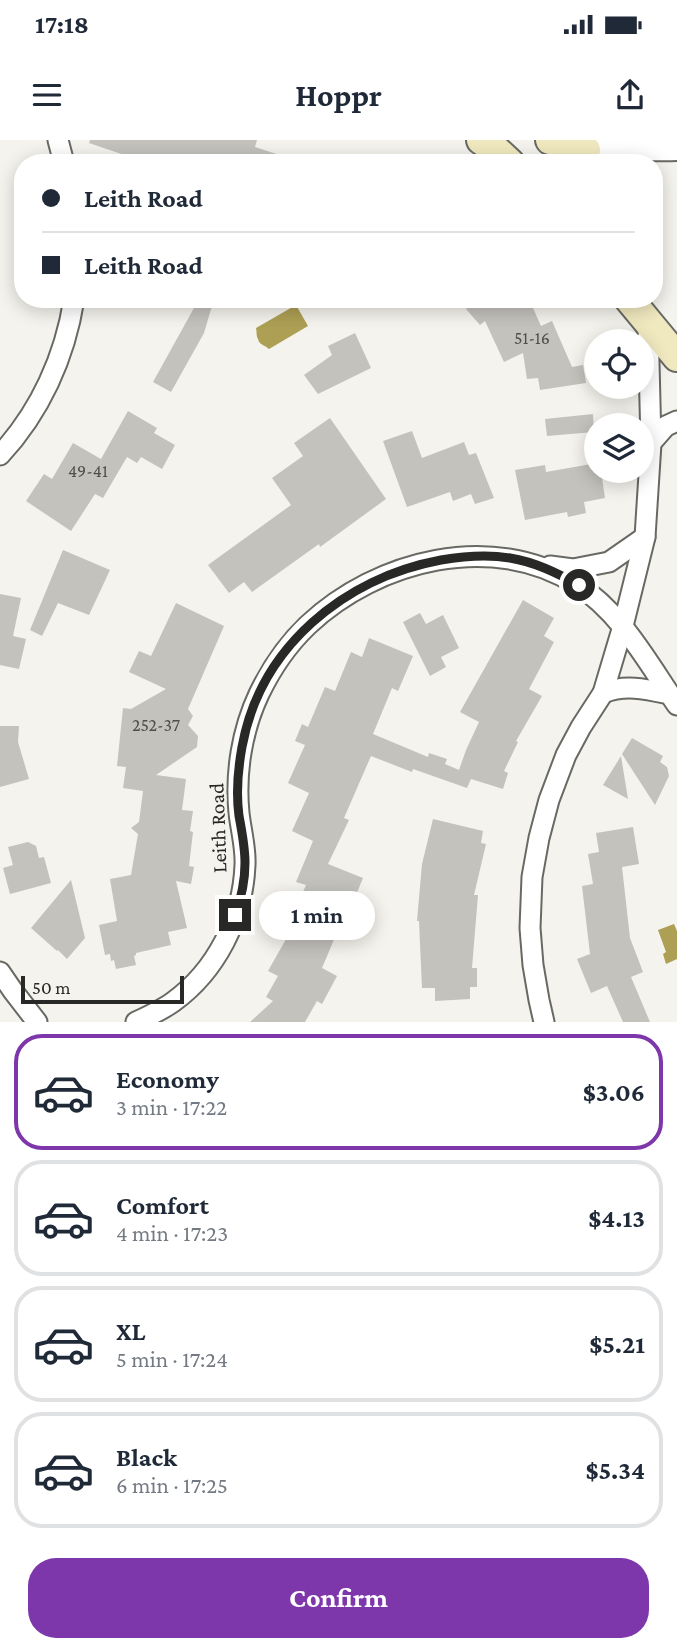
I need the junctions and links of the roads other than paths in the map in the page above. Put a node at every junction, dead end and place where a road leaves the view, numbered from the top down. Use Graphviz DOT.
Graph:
graph roads {
  1 [pos="481,140"];
  2 [pos="550,140"];
  3 [pos="667,148"];
  4 [pos="500,154"];
  5 [pos="571,154"];
  6 [pos="583,154"];
  7 [pos="649,154"];
  8 [pos="73,308"];
  9 [pos="636,308"];
  10 [pos="649,323"];
  11 [pos="677,356"];
  12 [pos="650,413"];
  13 [pos="677,421"];
  14 [pos="654,440"];
  15 [pos="0,455"];
  16 [pos="648,483"];
  17 [pos="645,537"];
  18 [pos="532,563"];
  19 [pos="623,626"];
  20 [pos="603,693"];
  21 [pos="673,699"];
  22 [pos="0,972"];
  23 [pos="37,1022"];
  24 [pos="136,1022"];
  25 [pos="544,1022"];
  1 -- 4 [label="main road"];
  2 -- 5 [label="main road"];
  3 -- 6 [label="street"];
  3 -- 7 [label="street"];
  8 -- 15 [label="street"];
  9 -- 10 [label="main road"];
  10 -- 11 [label="main road"];
  10 -- 12 [label="street"];
  13 -- 14 [label="street"];
  16 -- 17 [label="street"];
  17 -- 18 [label="street"];
  17 -- 19 [label="street"];
  18 -- 19 [label="street, Leith Road"];
  18 -- 24 [label="street, Leith Road"];
  19 -- 20 [label="street"];
  19 -- 21 [label="street, Leith Road"];
  20 -- 21 [label="street"];
  20 -- 25 [label="street"];
  22 -- 23 [label="street"];
}
